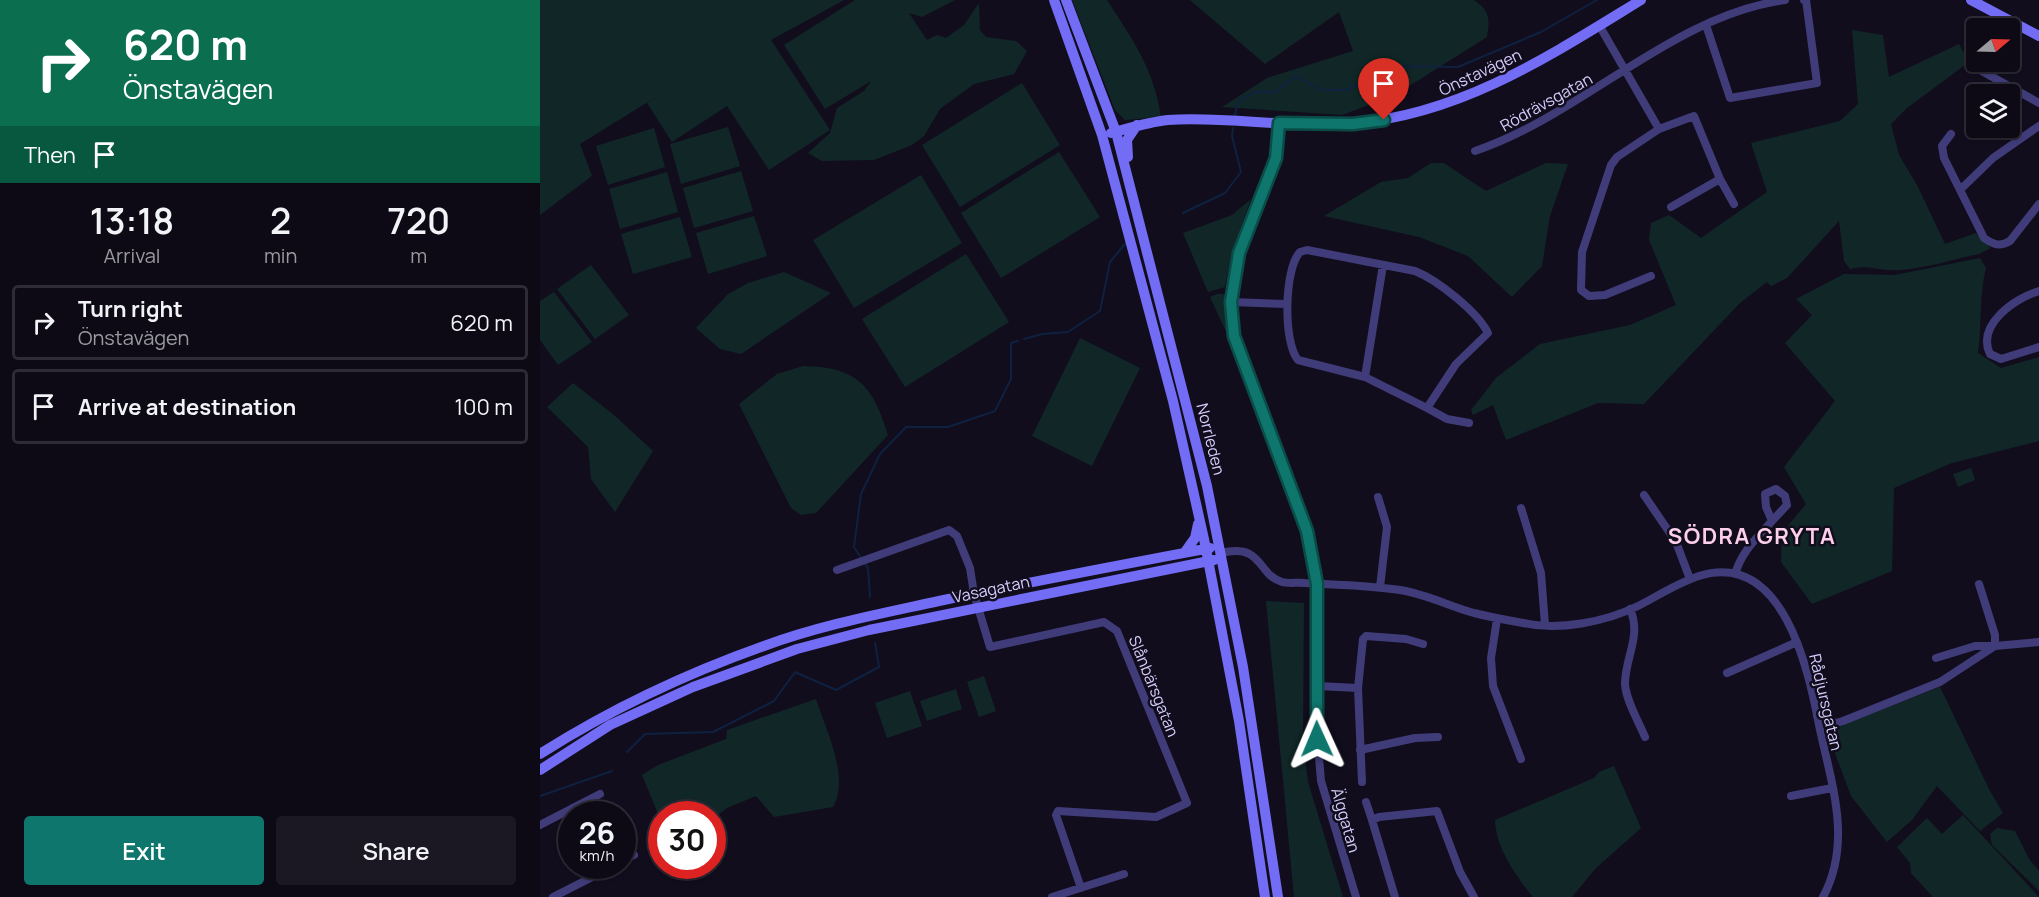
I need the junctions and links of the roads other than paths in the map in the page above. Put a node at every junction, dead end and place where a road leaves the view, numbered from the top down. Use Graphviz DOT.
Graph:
graph roads {
  1 [pos="1054,0"];
  2 [pos="1066,0"];
  3 [pos="1641,0"];
  4 [pos="1785,0"];
  5 [pos="1804,0"];
  6 [pos="1971,0"];
  7 [pos="1599,25"];
  8 [pos="1706,25"];
  9 [pos="2039,36"];
  10 [pos="1627,71"];
  11 [pos="1984,72"];
  12 [pos="2039,103"];
  13 [pos="1109,113"];
  14 [pos="1279,123"];
  15 [pos="1137,125"];
  16 [pos="2039,126"];
  17 [pos="1659,129"];
  18 [pos="1116,132"];
  19 [pos="1951,134"];
  20 [pos="1102,135"];
  21 [pos="1475,151"];
  22 [pos="1128,175"];
  23 [pos="1720,178"];
  24 [pos="1962,189"];
  25 [pos="1734,204"];
  26 [pos="2039,204"];
  27 [pos="1671,207"];
  28 [pos="1383,265"];
  29 [pos="1651,276"];
  30 [pos="2039,291"];
  31 [pos="1231,302"];
  32 [pos="1286,304"];
  33 [pos="2039,347"];
  34 [pos="1365,377"];
  35 [pos="1427,408"];
  36 [pos="1469,423"];
  37 [pos="1644,495"];
  38 [pos="1378,496"];
  39 [pos="1521,508"];
  40 [pos="1199,517"];
  41 [pos="1772,521"];
  42 [pos="1206,549"];
  43 [pos="1185,552"];
  44 [pos="1221,553"];
  45 [pos="1208,562"];
  46 [pos="1187,566"];
  47 [pos="837,570"];
  48 [pos="1735,574"];
  49 [pos="1210,575"];
  50 [pos="1690,579"];
  51 [pos="1317,584"];
  52 [pos="1979,584"];
  53 [pos="1380,587"];
  54 [pos="974,594"];
  55 [pos="978,607"];
  56 [pos="1630,609"];
  57 [pos="1497,619"];
  58 [pos="1545,625"];
  59 [pos="1797,642"];
  60 [pos="2039,642"];
  61 [pos="1423,644"];
  62 [pos="1995,646"];
  63 [pos="1936,658"];
  64 [pos="1727,674"];
  65 [pos="1317,686"];
  66 [pos="1358,688"];
  67 [pos="1817,716"];
  68 [pos="1438,737"];
  69 [pos="1646,738"];
  70 [pos="1359,750"];
  71 [pos="540,754"];
  72 [pos="1521,759"];
  73 [pos="540,770"];
  74 [pos="1362,782"];
  75 [pos="1832,788"];
  76 [pos="600,794"];
  77 [pos="1791,796"];
  78 [pos="1366,802"];
  79 [pos="1372,820"];
  80 [pos="540,825"];
  81 [pos="1124,874"];
  82 [pos="588,879"];
  83 [pos="1081,888"];
  84 [pos="553,897"];
  85 [pos="1052,897"];
  86 [pos="1265,897"];
  87 [pos="1278,897"];
  88 [pos="1356,897"];
  89 [pos="1394,897"];
  90 [pos="1474,897"];
  91 [pos="1823,897"];
  1 -- 20 [label="street, Norrleden"];
  2 -- 13 [label="street, Norrleden"];
  3 -- 7 [label="street, Önstavägen"];
  4 -- 8 [label="street, Rödrävsgatan"];
  5 -- 8 [label="street"];
  6 -- 9 [label="street"];
  7 -- 10 [label="street"];
  7 -- 14 [label="street, Önstavägen"];
  8 -- 10 [label="street, Rödrävsgatan"];
  10 -- 17 [label="street"];
  10 -- 21 [label="street, Rödrävsgatan"];
  11 -- 12 [label="street"];
  13 -- 15 [label="street"];
  13 -- 18 [label="street, Norrleden"];
  14 -- 15 [label="street, Önstavägen"];
  14 -- 31 [label="street, Älggatan"];
  15 -- 18 [label="street, Önstavägen"];
  15 -- 22 [label="street"];
  16 -- 24 [label="street"];
  17 -- 23 [label="street"];
  17 -- 29 [label="street"];
  18 -- 20 [label="street, Önstavägen"];
  18 -- 22 [label="street, Norrleden"];
  19 -- 24 [label="street"];
  20 -- 40 [label="street, Norrleden"];
  22 -- 44 [label="street, Norrleden"];
  23 -- 25 [label="street"];
  23 -- 27 [label="street"];
  24 -- 26 [label="street"];
  28 -- 32 [label="street"];
  28 -- 34 [label="street"];
  28 -- 35 [label="street"];
  30 -- 33 [label="street"];
  31 -- 32 [label="street"];
  31 -- 51 [label="street, Älggatan"];
  32 -- 34 [label="street"];
  34 -- 35 [label="street"];
  35 -- 36 [label="street"];
  37 -- 50 [label="street"];
  38 -- 53 [label="street"];
  39 -- 58 [label="street"];
  40 -- 42 [label="street, Norrleden"];
  40 -- 43 [label="street"];
  41 -- 48 [label="street"];
  42 -- 43 [label="street, Vasagatan"];
  42 -- 44 [label="street, Vasagatan"];
  42 -- 45 [label="street, Norrleden"];
  43 -- 54 [label="street, Vasagatan"];
  44 -- 45 [label="street, Vasagatan"];
  44 -- 51 [label="street, Rådjursgatan"];
  44 -- 87 [label="street, Norrleden"];
  45 -- 46 [label="street, Vasagatan"];
  45 -- 49 [label="street, Norrleden"];
  46 -- 49 [label="street"];
  46 -- 55 [label="street, Vasagatan"];
  47 -- 54 [label="street, Vasagatan"];
  48 -- 50 [label="street, Rådjursgatan"];
  48 -- 59 [label="street, Rådjursgatan"];
  49 -- 86 [label="street, Norrleden"];
  50 -- 56 [label="street, Rådjursgatan"];
  51 -- 53 [label="street, Rådjursgatan"];
  51 -- 65 [label="street, Älggatan"];
  52 -- 62 [label="street"];
  53 -- 57 [label="street, Rådjursgatan"];
  54 -- 55 [label="street, Slånbärsgatan"];
  54 -- 71 [label="street, Vasagatan"];
  55 -- 73 [label="street, Vasagatan"];
  55 -- 83 [label="street, Slånbärsgatan"];
  56 -- 58 [label="street, Rådjursgatan"];
  56 -- 69 [label="street"];
  57 -- 58 [label="street, Rådjursgatan"];
  57 -- 72 [label="street"];
  59 -- 64 [label="street"];
  59 -- 67 [label="street, Rådjursgatan"];
  60 -- 62 [label="street"];
  61 -- 66 [label="street"];
  62 -- 63 [label="street"];
  62 -- 67 [label="street"];
  65 -- 66 [label="street"];
  65 -- 88 [label="street, Älggatan"];
  66 -- 70 [label="street"];
  67 -- 75 [label="street, Rådjursgatan"];
  68 -- 70 [label="street"];
  70 -- 74 [label="street"];
  75 -- 77 [label="street"];
  75 -- 91 [label="street, Rådjursgatan"];
  76 -- 80 [label="street"];
  78 -- 79 [label="street"];
  79 -- 89 [label="street"];
  79 -- 90 [label="street"];
  81 -- 83 [label="street"];
  82 -- 84 [label="street"];
  83 -- 85 [label="street"];
}
